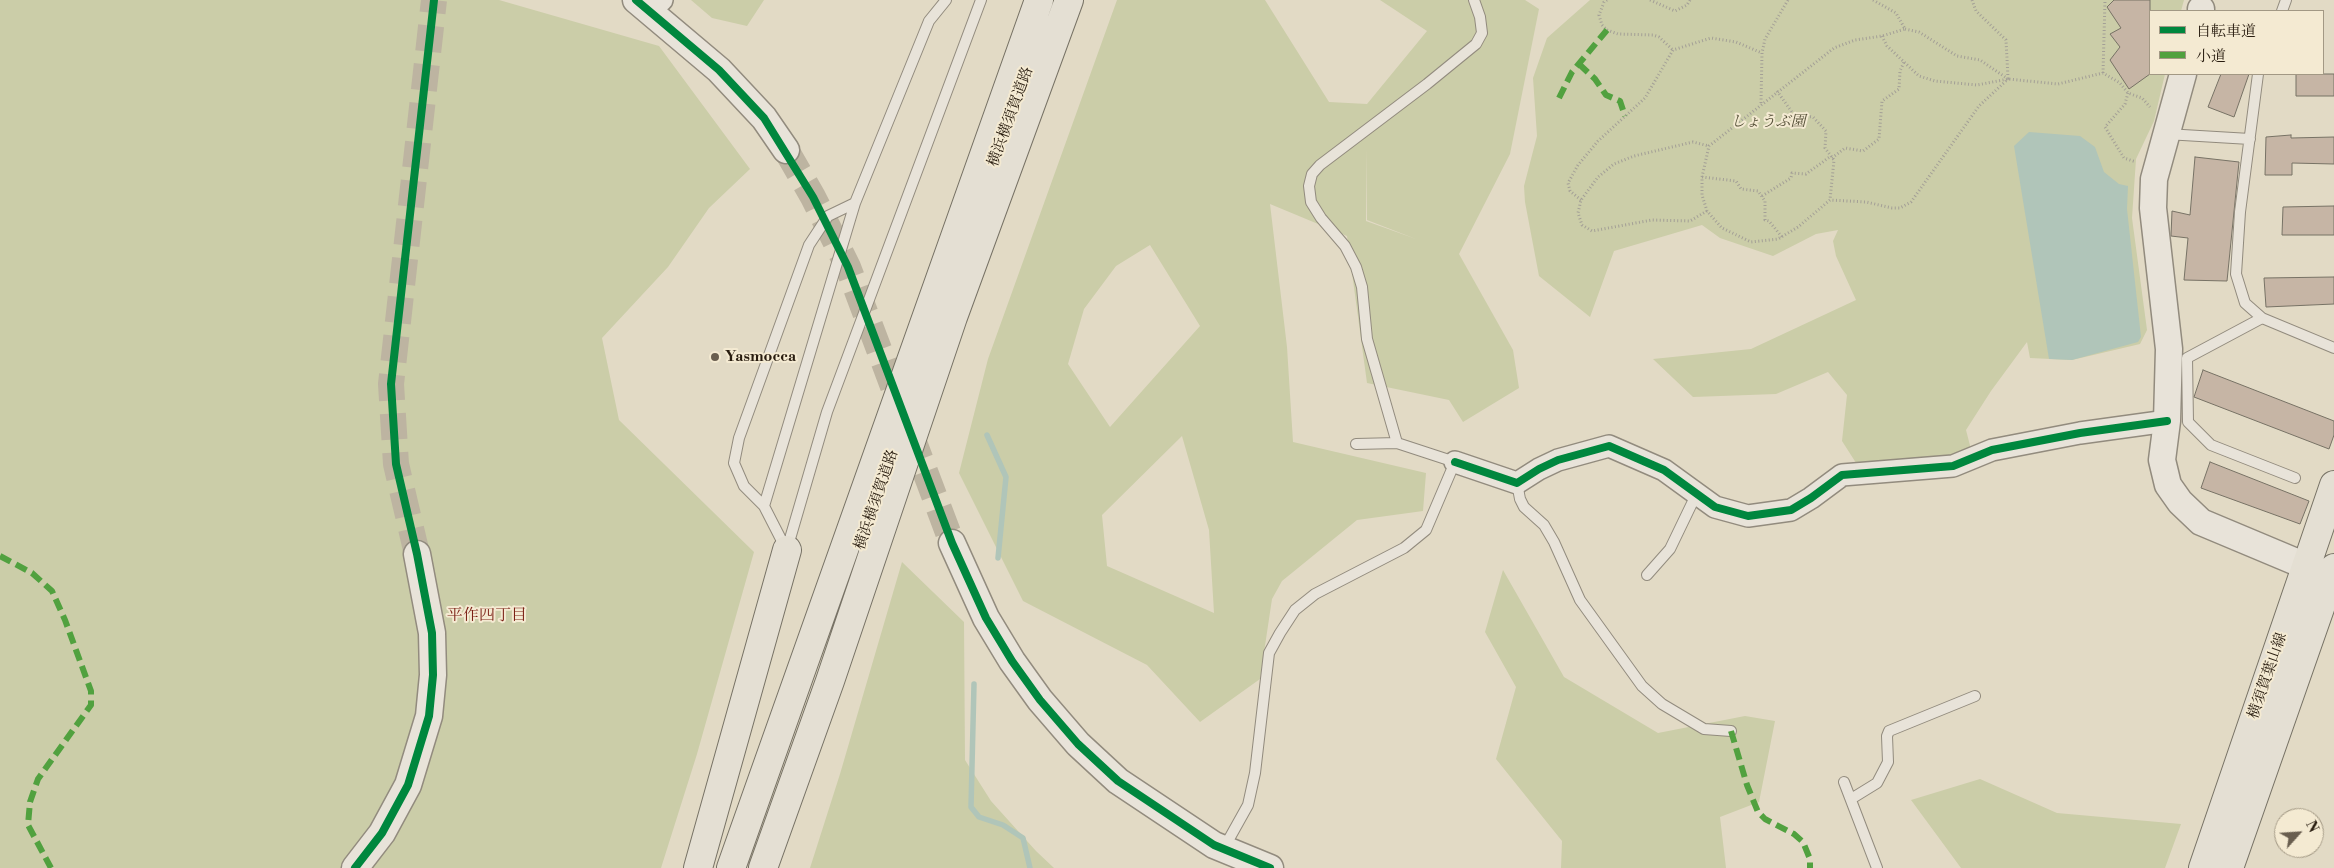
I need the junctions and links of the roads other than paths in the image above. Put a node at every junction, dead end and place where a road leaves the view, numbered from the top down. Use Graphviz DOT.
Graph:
graph roads {
  1 [pos="946,0"];
  2 [pos="982,0"];
  3 [pos="1039,0"];
  4 [pos="1070,0"];
  5 [pos="1474,0"];
  6 [pos="649,3"];
  7 [pos="2183,75"];
  8 [pos="2258,75"];
  9 [pos="2166,134"];
  10 [pos="2250,140"];
  11 [pos="786,150"];
  12 [pos="855,202"];
  13 [pos="2262,318"];
  14 [pos="2334,348"];
  15 [pos="2167,421"];
  16 [pos="1397,443"];
  17 [pos="1356,444"];
  18 [pos="1455,462"];
  19 [pos="2295,478"];
  20 [pos="1517,483"];
  21 [pos="2334,484"];
  22 [pos="1696,495"];
  23 [pos="764,506"];
  24 [pos="952,543"];
  25 [pos="786,550"];
  26 [pos="417,554"];
  27 [pos="2306,566"];
  28 [pos="1647,575"];
  29 [pos="2333,575"];
  30 [pos="830,681"];
  31 [pos="1975,696"];
  32 [pos="1731,731"];
  33 [pos="1844,782"];
  34 [pos="1851,799"];
  35 [pos="1224,849"];
  36 [pos="355,868"];
  37 [pos="698,868"];
  38 [pos="731,868"];
  39 [pos="764,868"];
  40 [pos="778,868"];
  41 [pos="1270,868"];
  42 [pos="1877,868"];
  43 [pos="2203,868"];
  44 [pos="2228,868"];
  1 -- 12 [label="lane"];
  2 -- 25 [label="lane"];
  3 -- 38 [label="main road, 横浜横須賀道路"];
  4 -- 30 [label="main road, 横浜横須賀道路"];
  5 -- 16 [label="lane"];
  6 -- 11 [label="street"];
  7 -- 9 [label="street"];
  8 -- 10 [label="lane"];
  9 -- 10 [label="lane"];
  9 -- 15 [label="street"];
  10 -- 13 [label="lane"];
  12 -- 23 [label="lane"];
  12 -- 23 [label="lane"];
  13 -- 14 [label="lane"];
  13 -- 19 [label="lane"];
  15 -- 22 [label="street"];
  15 -- 27 [label="street"];
  16 -- 17 [label="lane"];
  16 -- 18 [label="lane"];
  18 -- 20 [label="street"];
  18 -- 35 [label="lane"];
  20 -- 22 [label="street"];
  20 -- 32 [label="lane"];
  21 -- 27 [label="main road, 横須賀葉山線"];
  22 -- 28 [label="lane"];
  23 -- 25 [label="lane"];
  24 -- 35 [label="street"];
  25 -- 37 [label="main road"];
  26 -- 36 [label="street"];
  27 -- 29 [label="street"];
  27 -- 43 [label="main road, 横須賀葉山線"];
  29 -- 44 [label="main road, 横須賀葉山線"];
  30 -- 39 [label="main road, 横浜横須賀道路"];
  30 -- 40 [label="main road"];
  31 -- 34 [label="lane"];
  33 -- 34 [label="lane"];
  34 -- 42 [label="lane"];
  35 -- 41 [label="street"];
}
